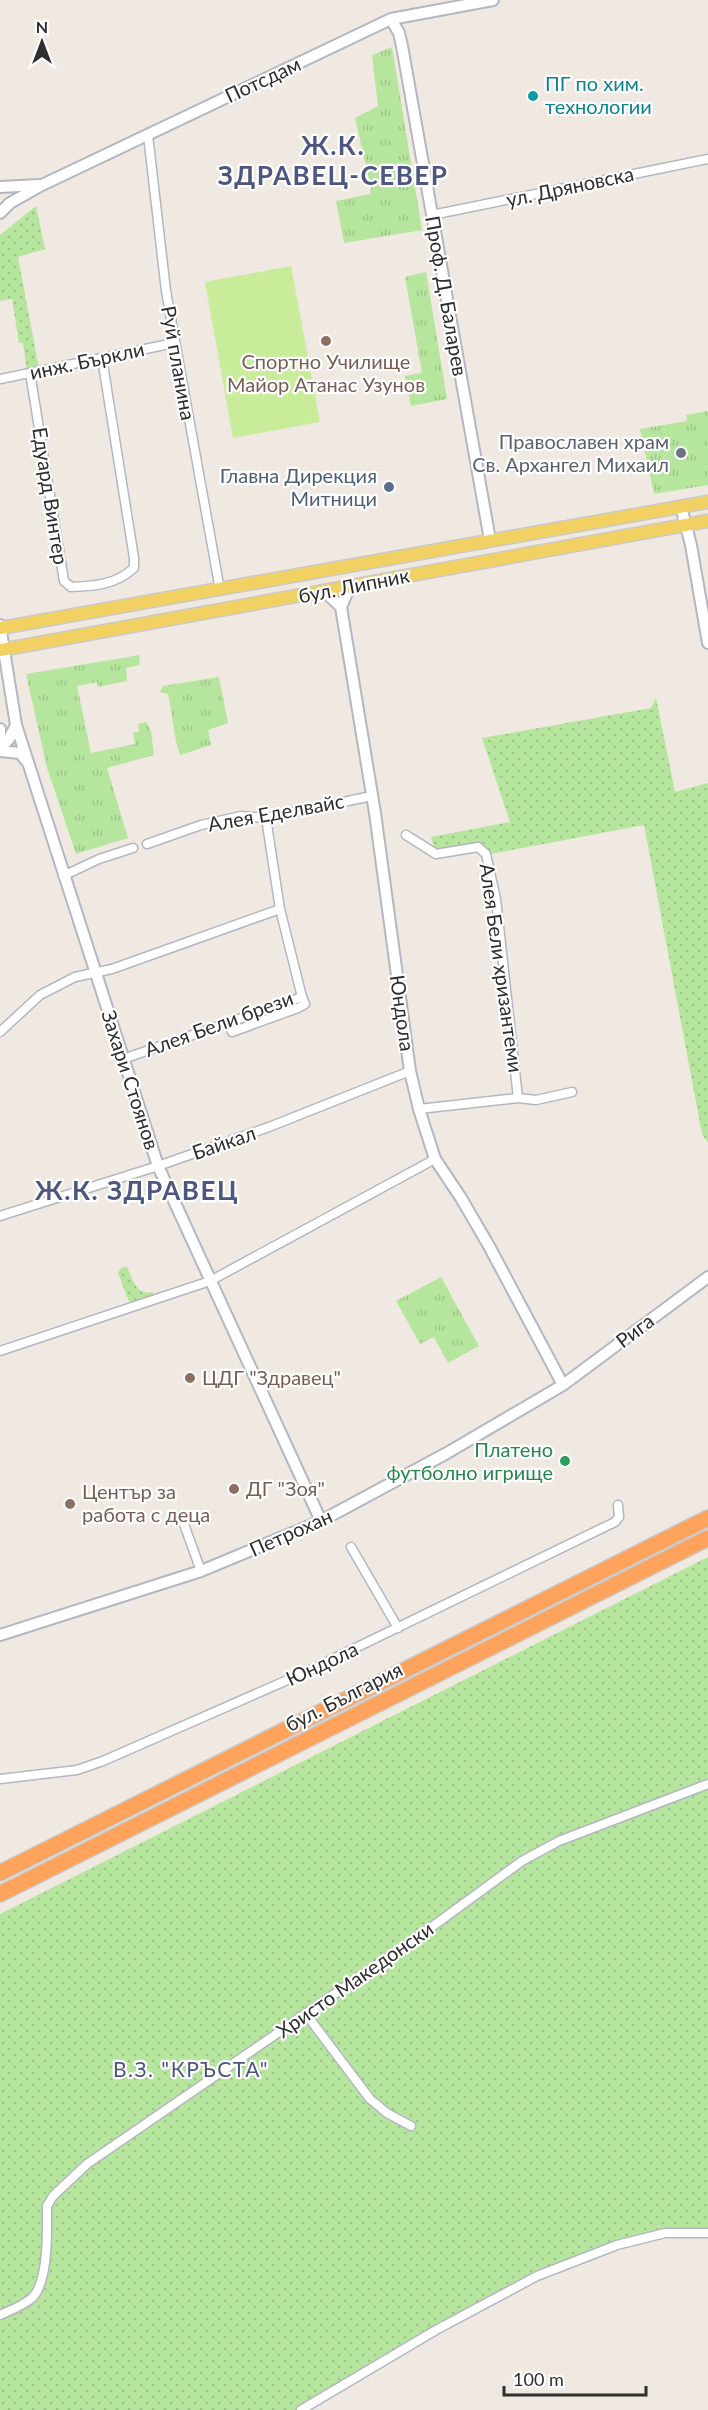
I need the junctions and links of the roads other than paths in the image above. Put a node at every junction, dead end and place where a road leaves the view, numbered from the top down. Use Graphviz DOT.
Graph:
graph roads {
  1 [pos="493,0"];
  2 [pos="391,19"];
  3 [pos="148,135"];
  4 [pos="708,159"];
  5 [pos="42,185"];
  6 [pos="0,187"];
  7 [pos="0,213"];
  8 [pos="432,215"];
  9 [pos="174,343"];
  10 [pos="102,357"];
  11 [pos="30,373"];
  12 [pos="0,379"];
  13 [pos="708,502"];
  14 [pos="681,507"];
  15 [pos="708,521"];
  16 [pos="686,525"];
  17 [pos="490,540"];
  18 [pos="350,586"];
  19 [pos="220,590"];
  20 [pos="325,592"];
  21 [pos="341,607"];
  22 [pos="0,627"];
  23 [pos="708,643"];
  24 [pos="2,649"];
  25 [pos="16,725"];
  26 [pos="0,729"];
  27 [pos="0,748"];
  28 [pos="30,765"];
  29 [pos="372,796"];
  30 [pos="266,818"];
  31 [pos="406,835"];
  32 [pos="147,844"];
  33 [pos="133,848"];
  34 [pos="63,876"];
  35 [pos="280,909"];
  36 [pos="94,973"];
  37 [pos="0,1032"];
  38 [pos="123,1059"];
  39 [pos="410,1071"];
  40 [pos="572,1092"];
  41 [pos="518,1098"];
  42 [pos="419,1109"];
  43 [pos="435,1159"];
  44 [pos="158,1166"];
  45 [pos="0,1216"];
  46 [pos="708,1277"];
  47 [pos="210,1281"];
  48 [pos="0,1352"];
  49 [pos="563,1385"];
  50 [pos="618,1505"];
  51 [pos="181,1516"];
  52 [pos="708,1518"];
  53 [pos="321,1521"];
  54 [pos="708,1538"];
  55 [pos="351,1547"];
  56 [pos="201,1571"];
  57 [pos="398,1628"];
  58 [pos="0,1635"];
  59 [pos="0,1779"];
  60 [pos="708,1784"];
  61 [pos="0,1874"];
  62 [pos="0,1894"];
  63 [pos="306,2014"];
  64 [pos="411,2126"];
  65 [pos="708,2233"];
  66 [pos="0,2314"];
  67 [pos="301,2410"];
  1 -- 2 [label="street, Потсдам"];
  2 -- 3 [label="street, Потсдам"];
  2 -- 8 [label="street, Проф. Д. Баларев"];
  3 -- 5 [label="street, Потсдам"];
  3 -- 9 [label="street, Руй планина"];
  4 -- 8 [label="street, ул. Дряновска"];
  5 -- 6 [label="street, Потсдам"];
  5 -- 7 [label="street, Потсдам"];
  8 -- 17 [label="street, Проф. Д. Баларев"];
  9 -- 10 [label="street, инж. Бъркли"];
  9 -- 19 [label="street, Руй планина"];
  10 -- 11 [label="street, инж. Бъркли"];
  10 -- 11 [label="street, Едуард Винтер"];
  11 -- 12 [label="street, инж. Бъркли"];
  13 -- 14 [label="main road, бул. Липник"];
  14 -- 16 [label="street"];
  14 -- 17 [label="main road, бул. Липник"];
  15 -- 16 [label="main road, бул. Липник"];
  16 -- 18 [label="main road, бул. Липник"];
  16 -- 23 [label="street"];
  17 -- 19 [label="main road, бул. Липник"];
  18 -- 20 [label="main road, бул. Липник"];
  18 -- 21 [label="street"];
  19 -- 22 [label="main road, бул. Липник"];
  20 -- 21 [label="street"];
  20 -- 24 [label="main road, бул. Липник"];
  21 -- 29 [label="street, Юндола"];
  22 -- 24 [label="street, Захари Стоянов"];
  24 -- 25 [label="street, Захари Стоянов"];
  25 -- 27 [label="street"];
  25 -- 28 [label="street, Захари Стоянов"];
  26 -- 27 [label="street"];
  27 -- 28 [label="street"];
  28 -- 34 [label="street, Захари Стоянов"];
  29 -- 30 [label="street, Алея Еделвайс"];
  29 -- 39 [label="street, Юндола"];
  30 -- 32 [label="street, Алея Еделвайс"];
  30 -- 35 [label="street, Алея Бели брези"];
  31 -- 41 [label="street, Алея Бели хризантеми"];
  33 -- 34 [label="street"];
  34 -- 36 [label="street, Захари Стоянов"];
  35 -- 36 [label="street"];
  35 -- 38 [label="street, Алея Бели брези"];
  36 -- 37 [label="street"];
  36 -- 38 [label="street, Захари Стоянов"];
  38 -- 44 [label="street, Захари Стоянов"];
  39 -- 42 [label="street, Юндола"];
  39 -- 44 [label="street, Байкал"];
  40 -- 41 [label="street"];
  41 -- 42 [label="street"];
  42 -- 43 [label="street, Юндола"];
  43 -- 47 [label="street"];
  43 -- 49 [label="street, Юндола"];
  44 -- 45 [label="street, Байкал"];
  44 -- 47 [label="street, Захари Стоянов"];
  46 -- 49 [label="street, Рига"];
  47 -- 48 [label="street"];
  47 -- 53 [label="street, Захари Стоянов"];
  49 -- 53 [label="street, Петрохан"];
  50 -- 57 [label="street, Юндола"];
  51 -- 56 [label="street"];
  52 -- 61 [label="highway, бул. България"];
  53 -- 56 [label="street, Петрохан"];
  54 -- 62 [label="highway, бул. България"];
  55 -- 57 [label="street"];
  56 -- 58 [label="street, Петрохан"];
  57 -- 59 [label="street, Юндола"];
  60 -- 63 [label="street, Христо Македонски"];
  63 -- 64 [label="street"];
  63 -- 66 [label="street, Христо Македонски"];
  65 -- 67 [label="street"];
}
